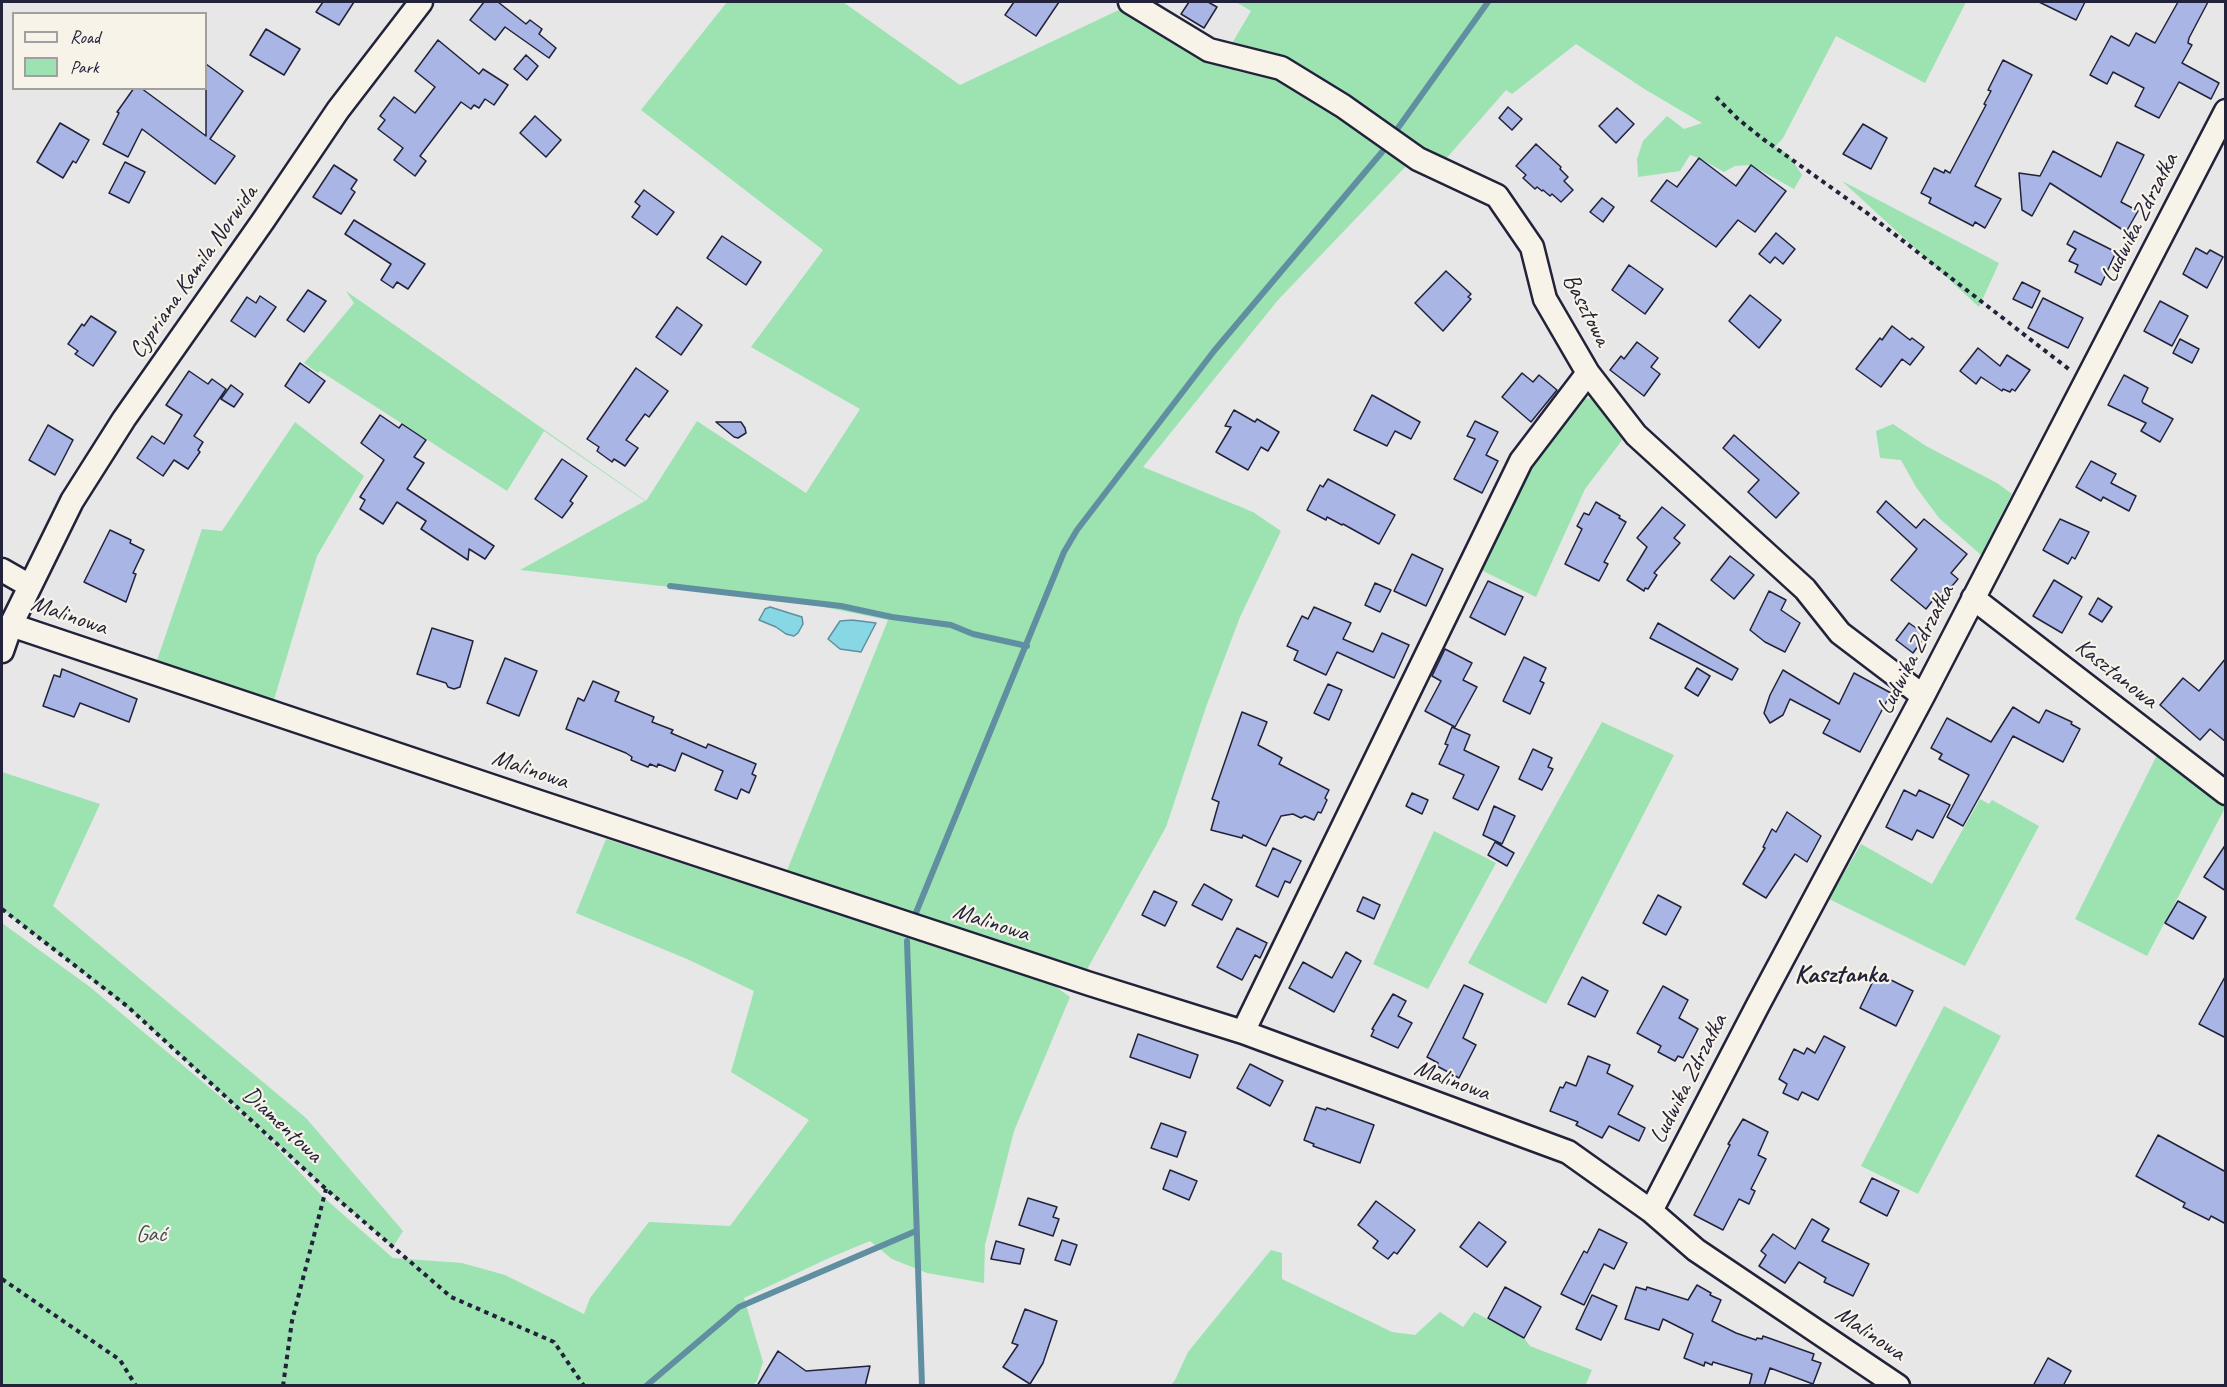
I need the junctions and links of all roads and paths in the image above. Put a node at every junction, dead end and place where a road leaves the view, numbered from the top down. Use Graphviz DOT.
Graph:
graph roads {
  1 [pos="421,2"];
  2 [pos="1130,2"];
  3 [pos="1716,97"];
  4 [pos="2226,111"];
  5 [pos="1588,373"];
  6 [pos="2085,381"];
  7 [pos="2,570"];
  8 [pos="30,586"];
  9 [pos="1973,598"];
  10 [pos="11,625"];
  11 [pos="2,651"];
  12 [pos="1923,696"];
  13 [pos="2226,793"];
  14 [pos="2,909"];
  15 [pos="1243,1032"];
  16 [pos="326,1189"];
  17 [pos="1651,1211"];
  18 [pos="2,1279"];
  19 [pos="136,1386"];
  20 [pos="283,1386"];
  21 [pos="584,1386"];
  22 [pos="1898,1386"];
  1 -- 8 [label="street, Cypriana Kamila Norwida"];
  2 -- 5 [label="street, Basztowa"];
  3 -- 6 [label="path"];
  4 -- 6 [label="street, Ludwika Zdrzałka"];
  5 -- 12 [label="street, Basztowa"];
  5 -- 15 [label="street"];
  6 -- 9 [label="street, Ludwika Zdrzałka"];
  7 -- 8 [label="street"];
  8 -- 10 [label="street, Cypriana Kamila Norwida"];
  9 -- 12 [label="street, Ludwika Zdrzałka"];
  9 -- 13 [label="street, Kasztanowa"];
  10 -- 11 [label="street, Cypriana Kamila Norwida"];
  10 -- 15 [label="street, Malinowa"];
  12 -- 17 [label="street, Ludwika Zdrzałka"];
  14 -- 16 [label="path, Diamentowa"];
  15 -- 17 [label="street, Malinowa"];
  16 -- 20 [label="path"];
  16 -- 21 [label="path, Diamentowa"];
  17 -- 22 [label="street, Malinowa"];
  18 -- 19 [label="path"];
}
